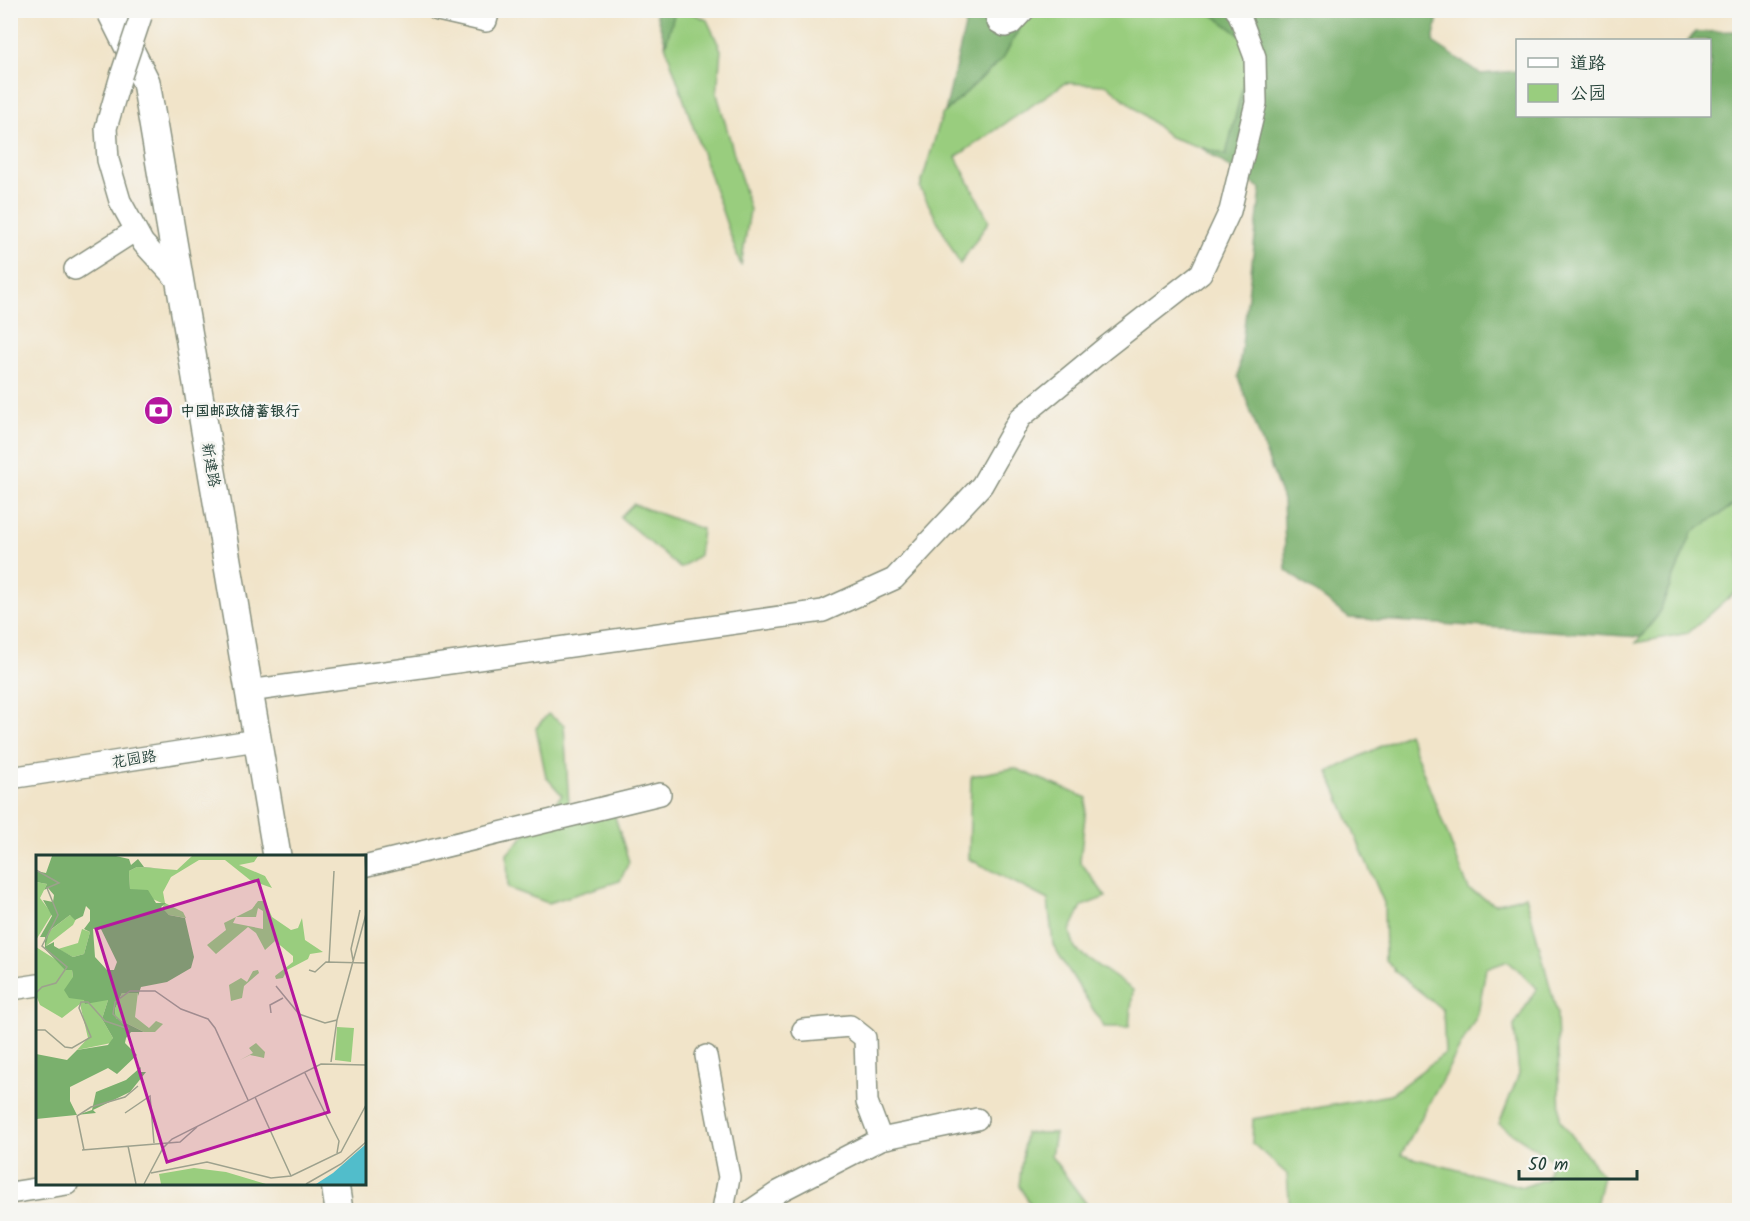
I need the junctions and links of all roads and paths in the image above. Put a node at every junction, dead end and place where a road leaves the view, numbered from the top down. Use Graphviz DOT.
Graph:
graph roads {
  1 [pos="110,10"];
  2 [pos="438,10"];
  3 [pos="489,10"];
  4 [pos="998,10"];
  5 [pos="1024,10"];
  6 [pos="1236,10"];
  7 [pos="142,13"];
  8 [pos="136,230"];
  9 [pos="75,269"];
  10 [pos="180,283"];
  11 [pos="249,691"];
  12 [pos="257,740"];
  13 [pos="10,778"];
  14 [pos="660,794"];
  15 [pos="277,855"];
  16 [pos="366,866"];
  17 [pos="36,985"];
  18 [pos="12,989"];
  19 [pos="803,1030"];
  20 [pos="706,1056"];
  21 [pos="977,1119"];
  22 [pos="881,1139"];
  23 [pos="61,1185"];
  24 [pos="335,1185"];
  25 [pos="10,1193"];
  26 [pos="339,1210"];
  27 [pos="723,1210"];
  28 [pos="752,1210"];
  1 -- 10 [label="main road, 新建路"];
  2 -- 3 [label="street"];
  4 -- 5 [label="street"];
  6 -- 11 [label="street"];
  7 -- 8 [label="street, bridge"];
  8 -- 9 [label="street"];
  8 -- 10 [label="street"];
  10 -- 11 [label="main road, 新建路"];
  11 -- 12 [label="main road, 新建路"];
  12 -- 13 [label="street, 花园路"];
  12 -- 15 [label="main road, 新建路"];
  14 -- 16 [label="street"];
  17 -- 18 [label="street"];
  19 -- 22 [label="street"];
  20 -- 27 [label="street"];
  21 -- 22 [label="street"];
  22 -- 28 [label="street"];
  23 -- 25 [label="street"];
  24 -- 26 [label="main road"];
}
